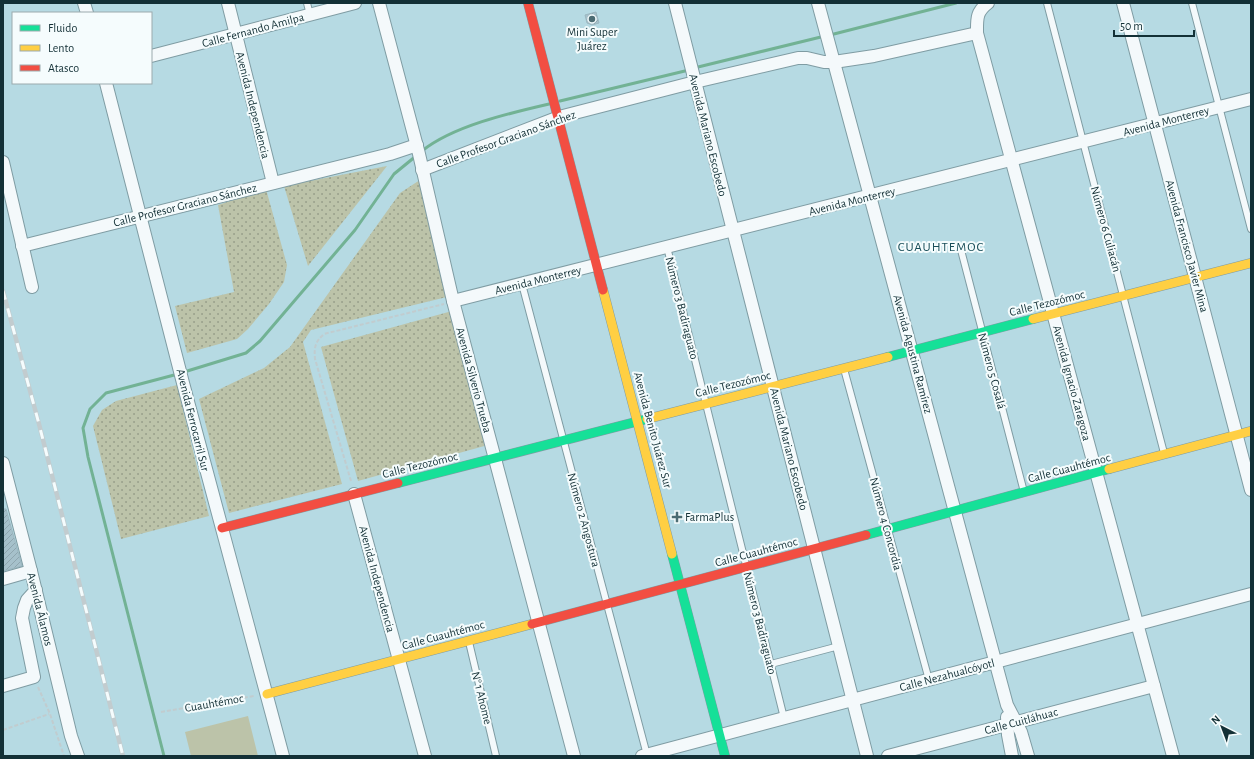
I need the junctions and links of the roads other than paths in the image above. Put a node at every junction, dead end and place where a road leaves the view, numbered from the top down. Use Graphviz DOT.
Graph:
graph roads {
  1 [pos="228,3"];
  2 [pos="355,3"];
  3 [pos="379,3"];
  4 [pos="528,3"];
  5 [pos="675,3"];
  6 [pos="818,3"];
  7 [pos="988,3"];
  8 [pos="1047,3"];
  9 [pos="1122,3"];
  10 [pos="1192,3"];
  11 [pos="309,9"];
  12 [pos="977,33"];
  13 [pos="236,34"];
  14 [pos="152,56"];
  15 [pos="833,58"];
  16 [pos="695,82"];
  17 [pos="106,84"];
  18 [pos="1251,99"];
  19 [pos="1219,107"];
  20 [pos="558,114"];
  21 [pos="1154,124"];
  22 [pos="1083,142"];
  23 [pos="416,145"];
  24 [pos="1012,160"];
  25 [pos="3,162"];
  26 [pos="422,170"];
  27 [pos="273,183"];
  28 [pos="870,196"];
  29 [pos="140,217"];
  30 [pos="1251,229"];
  31 [pos="733,231"];
  32 [pos="22,246"];
  33 [pos="667,247"];
  34 [pos="961,250"];
  35 [pos="1251,263"];
  36 [pos="597,265"];
  37 [pos="1195,277"];
  38 [pos="522,284"];
  39 [pos="32,287"];
  40 [pos="1123,296"];
  41 [pos="454,301"];
  42 [pos="1053,314"];
  43 [pos="982,332"];
  44 [pos="911,350"];
  45 [pos="844,368"];
  46 [pos="772,386"];
  47 [pos="706,403"];
  48 [pos="638,420"];
  49 [pos="1251,431"];
  50 [pos="1236,435"];
  51 [pos="563,440"];
  52 [pos="1164,454"];
  53 [pos="495,458"];
  54 [pos="3,463"];
  55 [pos="1096,473"];
  56 [pos="1251,490"];
  57 [pos="1024,492"];
  58 [pos="354,494"];
  59 [pos="9,508"];
  60 [pos="955,511"];
  61 [pos="222,528"];
  62 [pos="888,529"];
  63 [pos="814,549"];
  64 [pos="746,567"];
  65 [pos="31,571"];
  66 [pos="3,579"];
  67 [pos="680,584"];
  68 [pos="36,590"];
  69 [pos="1251,594"];
  70 [pos="607,604"];
  71 [pos="539,622"];
  72 [pos="1137,624"];
  73 [pos="468,640"];
  74 [pos="839,646"];
  75 [pos="399,659"];
  76 [pos="996,662"];
  77 [pos="770,664"];
  78 [pos="929,680"];
  79 [pos="3,686"];
  80 [pos="1154,686"];
  81 [pos="267,694"];
  82 [pos="853,700"];
  83 [pos="784,718"];
  84 [pos="1012,724"];
  85 [pos="720,735"];
  86 [pos="645,755"];
  87 [pos="78,756"];
  88 [pos="283,756"];
  89 [pos="425,756"];
  90 [pos="496,756"];
  91 [pos="574,756"];
  92 [pos="725,756"];
  93 [pos="867,756"];
  94 [pos="888,756"];
  95 [pos="1012,756"];
  96 [pos="1028,756"];
  97 [pos="1173,756"];
  1 -- 13 [label="street, Avenida Independencia"];
  2 -- 11 [label="street, Calle Fernando Amilpa"];
  3 -- 23 [label="street, Avenida Silverio Trueba"];
  4 -- 20 [label="street, Avenida Benito Juárez Sur"];
  5 -- 16 [label="street, Avenida Mariano Escobedo"];
  6 -- 15 [label="street, Avenida Agustina Ramírez"];
  7 -- 12 [label="street"];
  8 -- 22 [label="lane, Número 6 Culiacán"];
  9 -- 21 [label="street, Avenida Francisco Javier Mina"];
  10 -- 19 [label="lane"];
  11 -- 13 [label="street, Calle Fernando Amilpa"];
  12 -- 15 [label="street, Calle Profesor Graciano Sánchez"];
  12 -- 24 [label="street, Avenida Ignacio Zaragoza"];
  13 -- 14 [label="street, Calle Fernando Amilpa"];
  13 -- 27 [label="street, Avenida Independencia"];
  15 -- 16 [label="street, Calle Profesor Graciano Sánchez"];
  15 -- 28 [label="street, Avenida Agustina Ramírez"];
  16 -- 20 [label="street, Calle Profesor Graciano Sánchez"];
  16 -- 31 [label="street, Avenida Mariano Escobedo"];
  17 -- 29 [label="street, Avenida Ferrocarril Sur"];
  18 -- 19 [label="street, Avenida Monterrey"];
  19 -- 21 [label="street, Avenida Monterrey"];
  19 -- 30 [label="lane"];
  20 -- 26 [label="street, Calle Profesor Graciano Sánchez"];
  20 -- 36 [label="street, Avenida Benito Juárez Sur"];
  21 -- 22 [label="street, Avenida Monterrey"];
  21 -- 37 [label="street, Avenida Francisco Javier Mina"];
  22 -- 24 [label="street, Avenida Monterrey"];
  22 -- 40 [label="lane, Número 6 Culiacán"];
  23 -- 26 [label="street, Avenida Silverio Trueba"];
  23 -- 27 [label="street, Calle Profesor Graciano Sánchez"];
  24 -- 28 [label="street, Avenida Monterrey"];
  24 -- 42 [label="street, Avenida Ignacio Zaragoza"];
  25 -- 32 [label="street"];
  26 -- 41 [label="street, Avenida Silverio Trueba"];
  27 -- 29 [label="street, Calle Profesor Graciano Sánchez"];
  28 -- 31 [label="street, Avenida Monterrey"];
  28 -- 44 [label="street, Avenida Agustina Ramírez"];
  29 -- 32 [label="street, Calle Profesor Graciano Sánchez"];
  29 -- 61 [label="street, Avenida Ferrocarril Sur"];
  31 -- 33 [label="street, Avenida Monterrey"];
  31 -- 46 [label="street, Avenida Mariano Escobedo"];
  32 -- 39 [label="street"];
  33 -- 36 [label="street, Avenida Monterrey"];
  33 -- 47 [label="lane, Número 3 Badiraguato"];
  34 -- 43 [label="lane, Número 5 Cosalá"];
  35 -- 37 [label="street, Calle Tezozómoc"];
  36 -- 38 [label="street, Avenida Monterrey"];
  36 -- 48 [label="street, Avenida Benito Juárez Sur"];
  37 -- 40 [label="street, Calle Tezozómoc"];
  37 -- 50 [label="street, Avenida Francisco Javier Mina"];
  38 -- 41 [label="street, Avenida Monterrey"];
  38 -- 51 [label="lane, Número 2 Angostura"];
  40 -- 42 [label="street, Calle Tezozómoc"];
  40 -- 52 [label="lane, Número 6 Culiacán"];
  41 -- 53 [label="street, Avenida Silverio Trueba"];
  42 -- 43 [label="street, Calle Tezozómoc"];
  42 -- 55 [label="street, Avenida Ignacio Zaragoza"];
  43 -- 44 [label="street, Calle Tezozómoc"];
  43 -- 57 [label="lane, Número 5 Cosalá"];
  44 -- 45 [label="street, Calle Tezozómoc"];
  44 -- 60 [label="street, Avenida Agustina Ramírez"];
  45 -- 46 [label="street, Calle Tezozómoc"];
  45 -- 62 [label="lane, Número 4 Concordia"];
  46 -- 47 [label="street, Calle Tezozómoc"];
  46 -- 63 [label="street, Avenida Mariano Escobedo"];
  47 -- 48 [label="street, Calle Tezozómoc"];
  47 -- 64 [label="lane, Número 3 Badiraguato"];
  48 -- 51 [label="street, Calle Tezozómoc"];
  48 -- 67 [label="street, Avenida Benito Juárez Sur"];
  49 -- 50 [label="street, Calle Cuauhtémoc"];
  50 -- 52 [label="street, Calle Cuauhtémoc"];
  50 -- 56 [label="street, Avenida Francisco Javier Mina"];
  51 -- 53 [label="street, Calle Tezozómoc"];
  51 -- 70 [label="lane, Número 2 Angostura"];
  52 -- 55 [label="street, Calle Cuauhtémoc"];
  53 -- 58 [label="street, Calle Tezozómoc"];
  53 -- 71 [label="street, Avenida Silverio Trueba"];
  54 -- 59 [label="street, Avenida Álamos"];
  55 -- 57 [label="street, Calle Cuauhtémoc"];
  55 -- 72 [label="street, Avenida Ignacio Zaragoza"];
  57 -- 60 [label="street, Calle Cuauhtémoc"];
  58 -- 61 [label="street, Calle Tezozómoc"];
  58 -- 75 [label="street, Avenida Independencia"];
  59 -- 65 [label="street, Avenida Álamos"];
  60 -- 62 [label="street, Calle Cuauhtémoc"];
  60 -- 76 [label="street, Avenida Agustina Ramírez"];
  61 -- 81 [label="street, Avenida Ferrocarril Sur"];
  62 -- 63 [label="street, Calle Cuauhtémoc"];
  62 -- 78 [label="lane, Número 4 Concordia"];
  63 -- 64 [label="street, Calle Cuauhtémoc"];
  63 -- 74 [label="street, Avenida Mariano Escobedo"];
  64 -- 67 [label="street, Calle Cuauhtémoc"];
  64 -- 77 [label="lane, Número 3 Badiraguato"];
  65 -- 66 [label="street"];
  65 -- 68 [label="street, Avenida Álamos"];
  67 -- 70 [label="street, Calle Cuauhtémoc"];
  67 -- 85 [label="street, Avenida Benito Juárez Sur"];
  68 -- 79 [label="street"];
  68 -- 87 [label="street, Avenida Álamos"];
  69 -- 72 [label="street, Calle Nezahualcóyotl"];
  70 -- 71 [label="street, Calle Cuauhtémoc"];
  70 -- 86 [label="lane, Número 2 Angostura"];
  71 -- 73 [label="street, Calle Cuauhtémoc"];
  71 -- 91 [label="street, Avenida Silverio Trueba"];
  72 -- 76 [label="street, Calle Nezahualcóyotl"];
  72 -- 80 [label="street, Avenida Ignacio Zaragoza"];
  73 -- 75 [label="street, Calle Cuauhtémoc"];
  73 -- 90 [label="lane, N° 1 Ahome"];
  74 -- 77 [label="lane"];
  74 -- 82 [label="street, Avenida Mariano Escobedo"];
  75 -- 81 [label="street, Calle Cuauhtémoc"];
  75 -- 89 [label="street, Avenida Independencia"];
  76 -- 78 [label="street, Calle Nezahualcóyotl"];
  76 -- 84 [label="street, Avenida Agustina Ramírez"];
  77 -- 83 [label="lane, Número 3 Badiraguato"];
  78 -- 82 [label="street, Calle Nezahualcóyotl"];
  80 -- 84 [label="street, Calle Cuitláhuac"];
  80 -- 97 [label="street, Avenida Ignacio Zaragoza"];
  81 -- 88 [label="street, Avenida Ferrocarril Sur"];
  82 -- 83 [label="street, Calle Nezahualcóyotl"];
  82 -- 93 [label="street, Avenida Mariano Escobedo"];
  83 -- 85 [label="street, Calle Nezahualcóyotl"];
  84 -- 94 [label="street, Calle Cuitláhuac"];
  84 -- 95 [label="street, Avenida Agustina Ramírez"];
  84 -- 96 [label="street, Avenida Agustina Ramírez"];
  85 -- 86 [label="street, Calle Nezahualcóyotl"];
  85 -- 92 [label="street, Avenida Benito Juárez Sur"];
}
